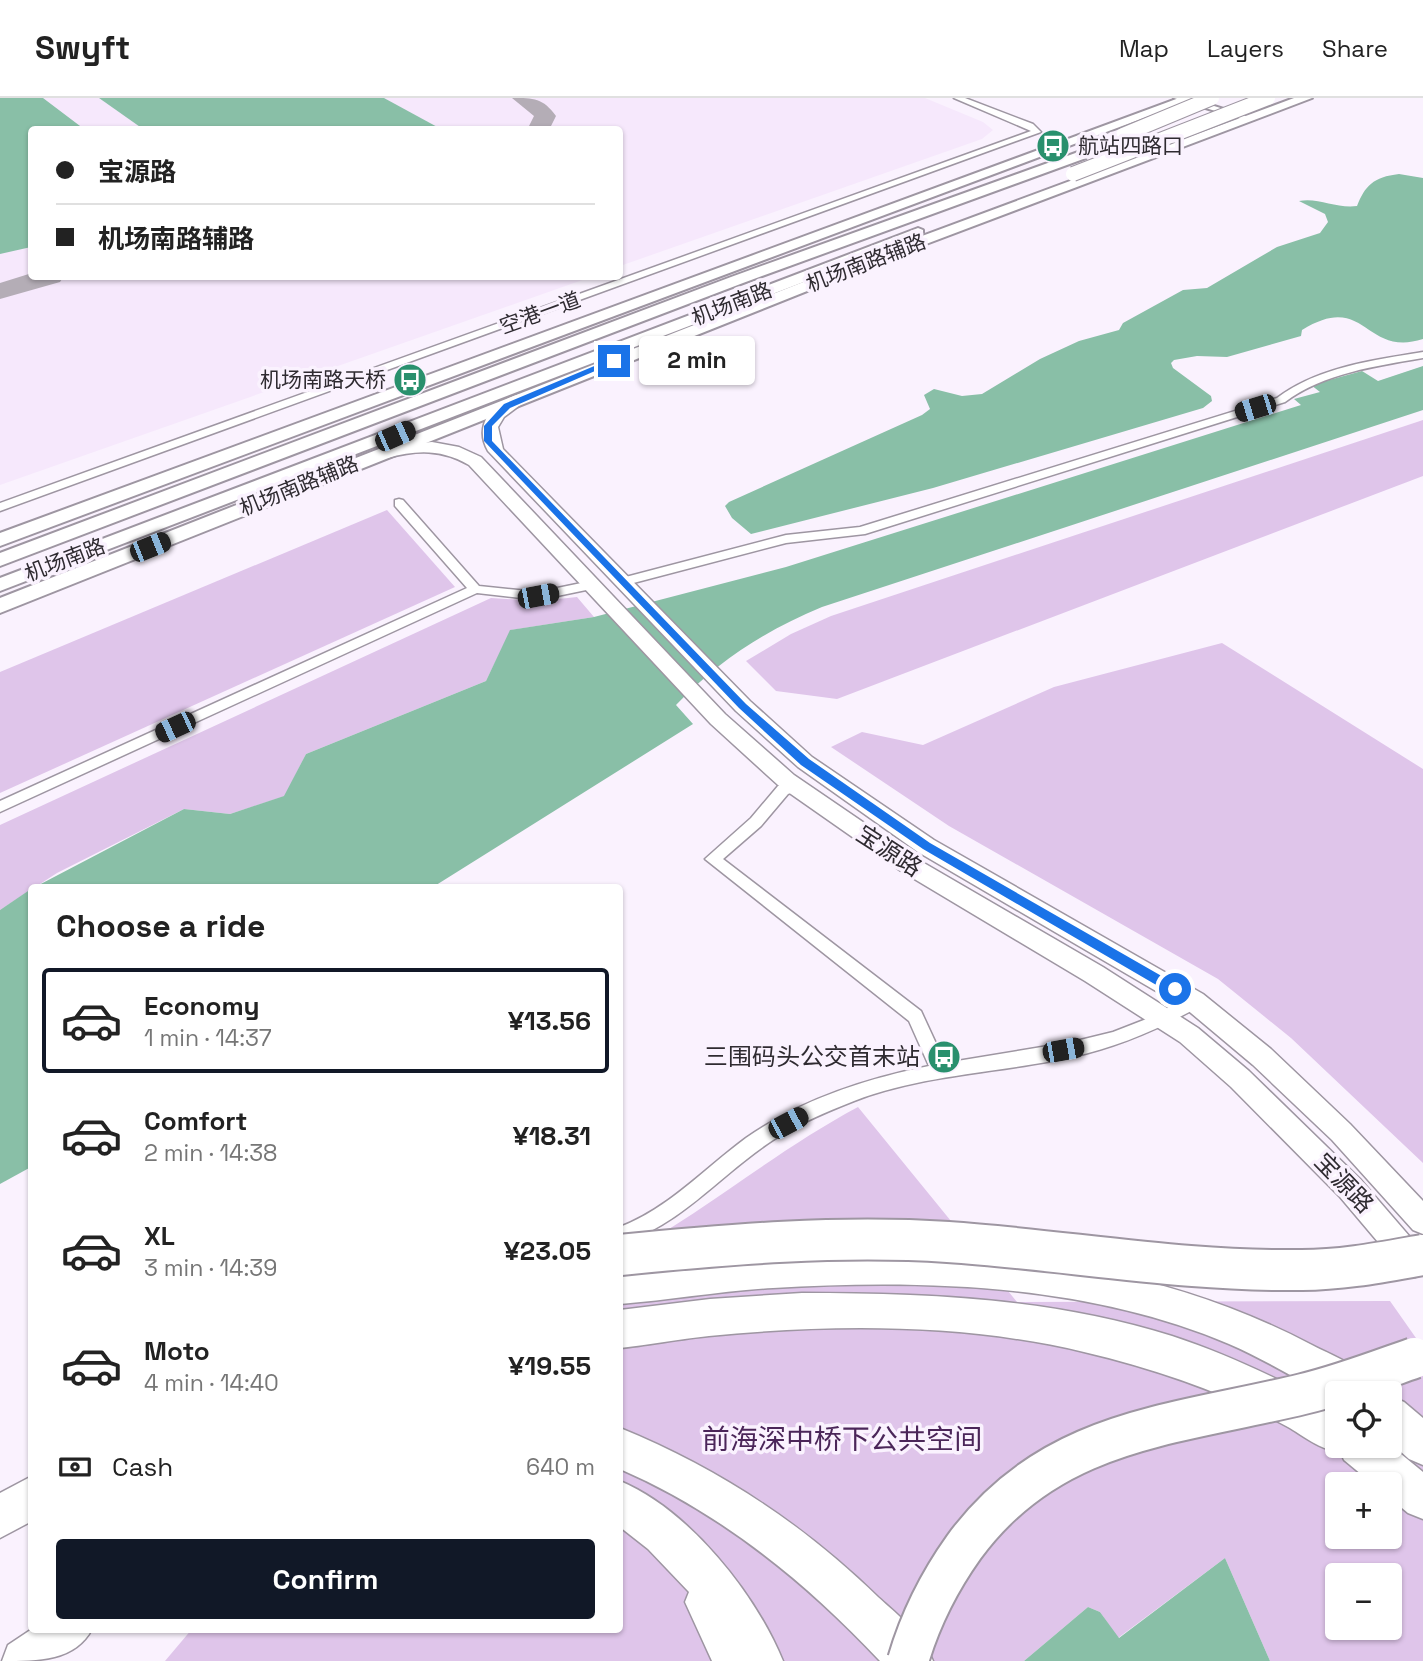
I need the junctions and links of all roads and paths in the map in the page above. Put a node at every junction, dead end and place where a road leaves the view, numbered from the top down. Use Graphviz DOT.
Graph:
graph roads {
  1 [pos="946,98"];
  2 [pos="958,98"];
  3 [pos="1157,98"];
  4 [pos="1202,98"];
  5 [pos="1212,98"];
  6 [pos="1232,98"];
  7 [pos="1268,98"];
  8 [pos="1290,98"];
  9 [pos="1306,98"];
  10 [pos="1185,99"];
  11 [pos="1255,117"];
  12 [pos="1136,119"];
  13 [pos="1104,131"];
  14 [pos="1186,142"];
  15 [pos="1081,155"];
  16 [pos="1100,163"];
  17 [pos="866,219"];
  18 [pos="623,276"];
  19 [pos="612,280"];
  20 [pos="737,280"];
  21 [pos="1423,355"];
  22 [pos="536,391"];
  23 [pos="416,402"];
  24 [pos="437,417"];
  25 [pos="496,451"];
  26 [pos="364,460"];
  27 [pos="474,461"];
  28 [pos="178,474"];
  29 [pos="0,500"];
  30 [pos="399,503"];
  31 [pos="0,507"];
  32 [pos="200,527"];
  33 [pos="56,539"];
  34 [pos="0,540"];
  35 [pos="75,556"];
  36 [pos="0,560"];
  37 [pos="0,585"];
  38 [pos="591,585"];
  39 [pos="627,587"];
  40 [pos="475,589"];
  41 [pos="0,606"];
  42 [pos="794,786"];
  43 [pos="0,807"];
  44 [pos="1194,1001"];
  45 [pos="1168,1019"];
  46 [pos="941,1072"];
  47 [pos="1423,1221"];
  48 [pos="623,1234"];
  49 [pos="623,1255"];
  50 [pos="1423,1255"];
  51 [pos="1423,1273"];
  52 [pos="623,1286"];
  53 [pos="623,1329"];
  54 [pos="1423,1354"];
  55 [pos="1336,1381"];
  56 [pos="1325,1425"];
  57 [pos="1402,1427"];
  58 [pos="1423,1445"];
  59 [pos="623,1449"];
  60 [pos="1373,1458"];
  61 [pos="1423,1498"];
  62 [pos="28,1500"];
  63 [pos="623,1505"];
  64 [pos="0,1517"];
  65 [pos="681,1553"];
  66 [pos="64,1633"];
  67 [pos="23,1661"];
  68 [pos="735,1661"];
  69 [pos="761,1661"];
  70 [pos="909,1661"];
  1 -- 18 [label="street, 空港一道"];
  2 -- 31 [label="street, 空港一道"];
  3 -- 12 [label="main road"];
  4 -- 11 [label="street"];
  5 -- 15 [label="main road, bridge"];
  6 -- 15 [label="main road, 机场南路, bridge"];
  7 -- 16 [label="main road, 机场南路, bridge"];
  8 -- 16 [label="main road, bridge"];
  9 -- 11 [label="main road, 机场南路辅路"];
  10 -- 11 [label="street"];
  10 -- 12 [label="main road, 机场南路辅路"];
  11 -- 14 [label="main road, 机场南路辅路"];
  12 -- 13 [label="main road, 机场南路辅路"];
  13 -- 14 [label="main road"];
  13 -- 17 [label="main road, 机场南路辅路"];
  14 -- 22 [label="main road, 机场南路辅路"];
  15 -- 20 [label="main road, 机场南路"];
  16 -- 24 [label="main road, 机场南路, bridge"];
  17 -- 20 [label="main road"];
  17 -- 28 [label="main road, 机场南路辅路"];
  19 -- 29 [label="street, 空港一道"];
  20 -- 23 [label="main road, 机场南路"];
  21 -- 39 [label="street"];
  22 -- 25 [label="main road"];
  22 -- 26 [label="main road, 机场南路辅路"];
  23 -- 28 [label="main road"];
  23 -- 33 [label="highway, 机场南路"];
  24 -- 32 [label="main road"];
  24 -- 35 [label="main road, 机场南路"];
  25 -- 27 [label="main road"];
  25 -- 39 [label="main road, 宝源路"];
  26 -- 27 [label="main road, 宝源路"];
  26 -- 32 [label="main road, 机场南路辅路"];
  27 -- 38 [label="main road, 宝源路"];
  28 -- 34 [label="main road, 机场南路辅路"];
  30 -- 40 [label="street"];
  32 -- 41 [label="main road, 机场南路辅路"];
  33 -- 36 [label="main road, 机场南路"];
  35 -- 37 [label="highway, 机场南路"];
  38 -- 40 [label="street"];
  38 -- 42 [label="main road, 宝源路"];
  39 -- 44 [label="main road, 宝源路"];
  40 -- 43 [label="street"];
  42 -- 45 [label="main road, 宝源路"];
  42 -- 46 [label="street"];
  44 -- 45 [label="street"];
  44 -- 47 [label="main road, 宝源路"];
  45 -- 46 [label="street"];
  45 -- 51 [label="main road, 宝源路"];
  46 -- 48 [label="street"];
  49 -- 50 [label="highway, bridge"];
  52 -- 55 [label="highway"];
  53 -- 56 [label="highway"];
  54 -- 70 [label="highway, bridge"];
  57 -- 58 [label="highway"];
  59 -- 70 [label="highway"];
  60 -- 61 [label="highway"];
  62 -- 64 [label="highway"];
  63 -- 65 [label="highway"];
  65 -- 68 [label="highway"];
  65 -- 69 [label="highway"];
  66 -- 67 [label="highway"];
}
